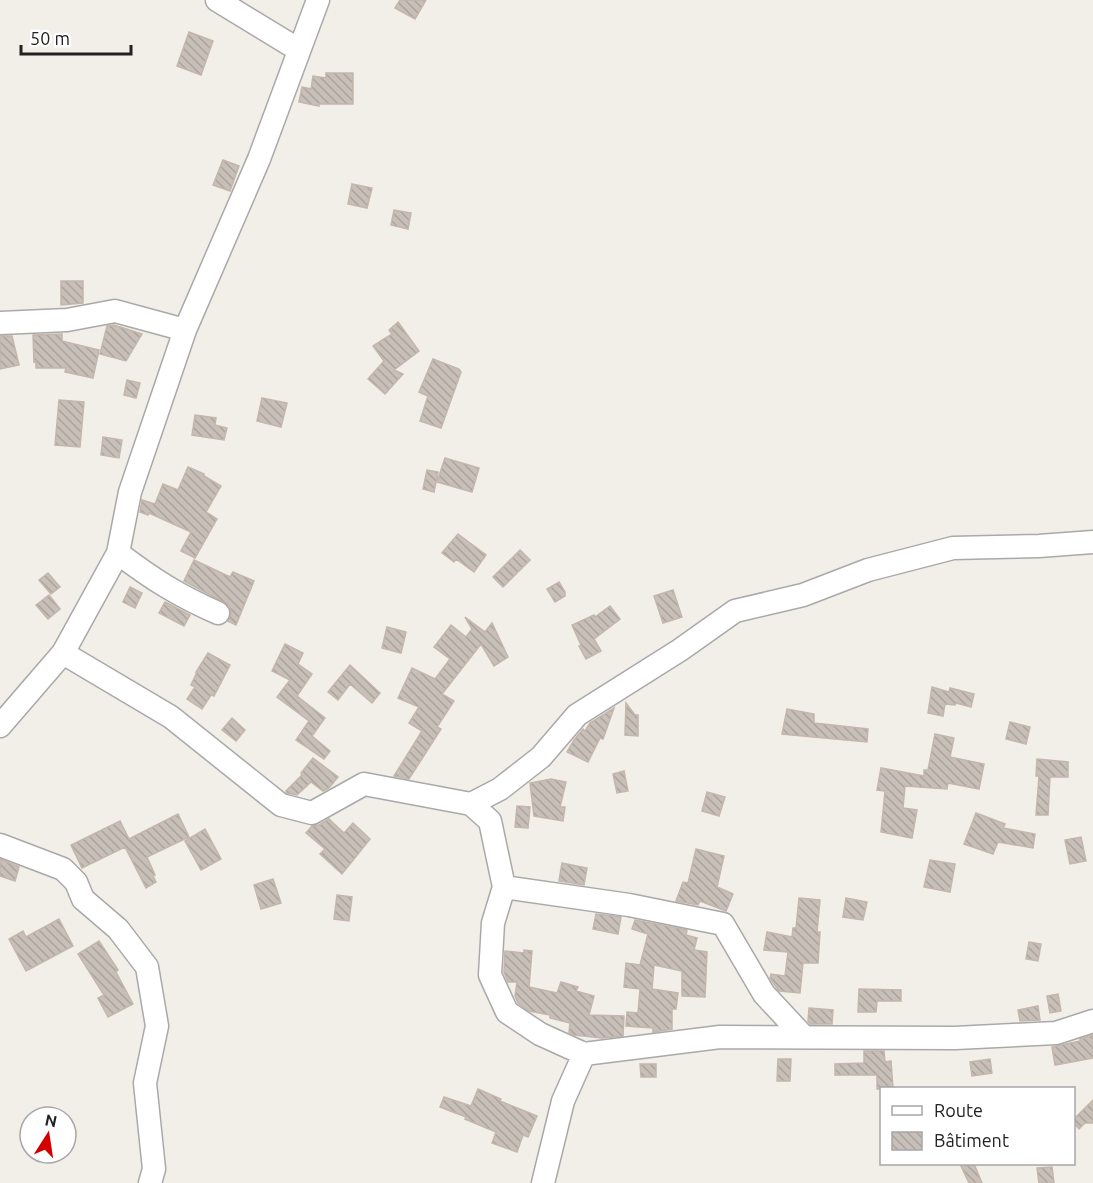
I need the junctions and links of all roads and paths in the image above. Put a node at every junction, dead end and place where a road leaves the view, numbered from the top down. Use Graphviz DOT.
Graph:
graph roads {
  1 [pos="217,0"];
  2 [pos="318,0"];
  3 [pos="299,50"];
  4 [pos="0,323"];
  5 [pos="185,330"];
  6 [pos="1093,542"];
  7 [pos="118,553"];
  8 [pos="218,613"];
  9 [pos="63,652"];
  10 [pos="0,726"];
  11 [pos="471,804"];
  12 [pos="0,845"];
  13 [pos="504,887"];
  14 [pos="1093,1021"];
  15 [pos="804,1037"];
  16 [pos="584,1054"];
  17 [pos="150,1183"];
  18 [pos="543,1183"];
  1 -- 3 [label="street"];
  2 -- 3 [label="street"];
  3 -- 5 [label="street"];
  4 -- 5 [label="street"];
  5 -- 7 [label="street"];
  6 -- 11 [label="street"];
  7 -- 8 [label="street"];
  7 -- 9 [label="street"];
  9 -- 10 [label="street"];
  9 -- 11 [label="street"];
  11 -- 13 [label="street"];
  12 -- 17 [label="street"];
  13 -- 15 [label="street"];
  13 -- 16 [label="street"];
  14 -- 15 [label="street"];
  15 -- 16 [label="street"];
  16 -- 18 [label="street"];
}
